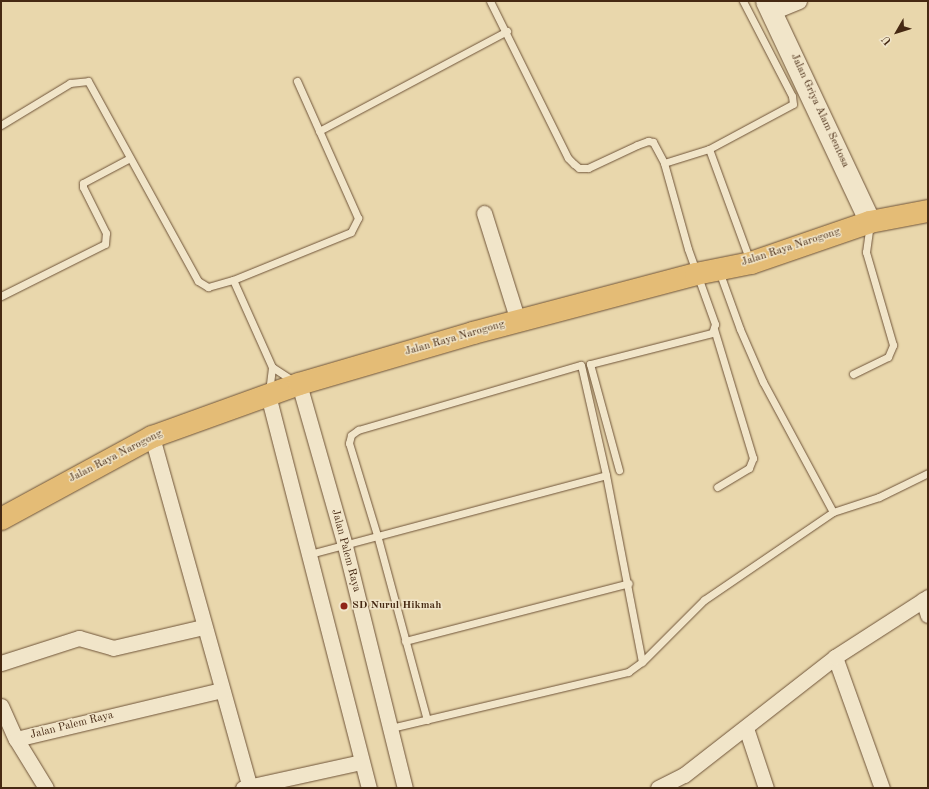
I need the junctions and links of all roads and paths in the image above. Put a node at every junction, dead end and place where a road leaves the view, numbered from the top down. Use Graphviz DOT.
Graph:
graph roads {
  1 [pos="490,1"];
  2 [pos="742,1"];
  3 [pos="799,1"];
  4 [pos="769,7"];
  5 [pos="507,31"];
  6 [pos="297,81"];
  7 [pos="1,125"];
  8 [pos="319,131"];
  9 [pos="709,148"];
  10 [pos="130,158"];
  11 [pos="664,163"];
  12 [pos="928,211"];
  13 [pos="484,213"];
  14 [pos="870,222"];
  15 [pos="750,263"];
  16 [pos="718,269"];
  17 [pos="696,274"];
  18 [pos="233,280"];
  19 [pos="1,296"];
  20 [pos="518,322"];
  21 [pos="714,329"];
  22 [pos="272,367"];
  23 [pos="853,374"];
  24 [pos="299,384"];
  25 [pos="268,395"];
  26 [pos="152,436"];
  27 [pos="619,470"];
  28 [pos="928,473"];
  29 [pos="606,475"];
  30 [pos="717,487"];
  31 [pos="833,512"];
  32 [pos="1,519"];
  33 [pos="377,535"];
  34 [pos="345,546"];
  35 [pos="310,554"];
  36 [pos="629,583"];
  37 [pos="925,598"];
  38 [pos="928,615"];
  39 [pos="203,627"];
  40 [pos="405,641"];
  41 [pos="835,657"];
  42 [pos="642,662"];
  43 [pos="1,663"];
  44 [pos="222,690"];
  45 [pos="1,706"];
  46 [pos="427,720"];
  47 [pos="392,728"];
  48 [pos="746,728"];
  49 [pos="16,739"];
  50 [pos="362,762"];
  51 [pos="46,788"];
  52 [pos="248,788"];
  53 [pos="369,788"];
  54 [pos="404,788"];
  55 [pos="658,788"];
  56 [pos="766,788"];
  57 [pos="882,788"];
  1 -- 5 [label="lane"];
  2 -- 9 [label="lane"];
  3 -- 4 [label="street"];
  4 -- 14 [label="street, Jalan Griya Alam Sentosa"];
  5 -- 8 [label="lane"];
  5 -- 11 [label="lane"];
  6 -- 8 [label="lane"];
  7 -- 10 [label="lane"];
  8 -- 18 [label="lane"];
  9 -- 11 [label="lane"];
  9 -- 15 [label="lane"];
  10 -- 18 [label="lane"];
  10 -- 19 [label="lane"];
  11 -- 17 [label="lane"];
  12 -- 14 [label="main road, Jalan Raya Narogong"];
  13 -- 20 [label="street"];
  14 -- 15 [label="main road, Jalan Raya Narogong"];
  14 -- 23 [label="lane"];
  15 -- 16 [label="main road, Jalan Raya Narogong"];
  16 -- 17 [label="main road, Jalan Raya Narogong"];
  16 -- 31 [label="lane"];
  17 -- 20 [label="main road, Jalan Raya Narogong"];
  17 -- 21 [label="lane"];
  18 -- 22 [label="lane"];
  20 -- 24 [label="main road, Jalan Raya Narogong"];
  21 -- 27 [label="lane"];
  21 -- 30 [label="lane"];
  22 -- 24 [label="lane"];
  22 -- 25 [label="lane"];
  24 -- 25 [label="main road, Jalan Raya Narogong"];
  24 -- 34 [label="street, Jalan Palem Raya"];
  25 -- 26 [label="main road, Jalan Raya Narogong"];
  25 -- 35 [label="street"];
  26 -- 32 [label="main road, Jalan Raya Narogong"];
  26 -- 39 [label="street"];
  28 -- 31 [label="lane"];
  29 -- 33 [label="lane"];
  29 -- 33 [label="lane"];
  29 -- 36 [label="lane"];
  31 -- 42 [label="lane"];
  33 -- 34 [label="lane"];
  33 -- 40 [label="lane"];
  34 -- 35 [label="lane"];
  34 -- 47 [label="street, Jalan Palem Raya"];
  35 -- 50 [label="street"];
  36 -- 40 [label="lane"];
  36 -- 42 [label="lane"];
  37 -- 38 [label="street"];
  37 -- 41 [label="street"];
  39 -- 43 [label="street"];
  39 -- 44 [label="street"];
  40 -- 46 [label="lane"];
  41 -- 48 [label="street"];
  41 -- 57 [label="street"];
  42 -- 46 [label="lane"];
  44 -- 49 [label="street, Jalan Palem Raya"];
  44 -- 52 [label="street"];
  45 -- 49 [label="street, Jalan Palem Raya"];
  46 -- 47 [label="lane"];
  47 -- 54 [label="street, Jalan Palem Raya"];
  48 -- 55 [label="street"];
  48 -- 56 [label="street"];
  49 -- 51 [label="street, Jalan Palem Raya"];
  50 -- 52 [label="street"];
  50 -- 53 [label="street"];
}
